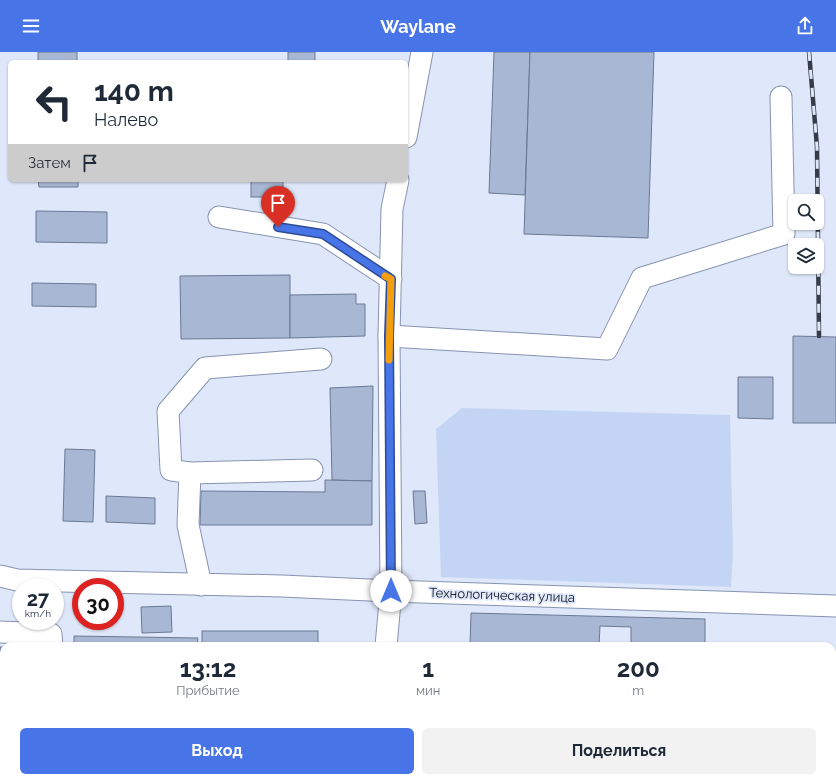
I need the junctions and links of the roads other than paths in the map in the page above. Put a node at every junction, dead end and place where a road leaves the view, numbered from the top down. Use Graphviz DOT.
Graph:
graph roads {
  1 [pos="422,52"];
  2 [pos="781,97"];
  3 [pos="408,126"];
  4 [pos="398,182"];
  5 [pos="219,217"];
  6 [pos="391,279"];
  7 [pos="389,336"];
  8 [pos="321,359"];
  9 [pos="312,470"];
  10 [pos="190,473"];
  11 [pos="0,576"];
  12 [pos="201,584"];
  13 [pos="391,591"];
  14 [pos="836,606"];
  15 [pos="0,632"];
  16 [pos="52,642"];
  17 [pos="386,642"];
  1 -- 3 [label="street"];
  2 -- 7 [label="street"];
  4 -- 6 [label="street"];
  5 -- 6 [label="street"];
  6 -- 7 [label="street"];
  7 -- 13 [label="street"];
  8 -- 10 [label="street"];
  9 -- 10 [label="street"];
  10 -- 12 [label="street"];
  11 -- 12 [label="street, Технологическая улица"];
  12 -- 13 [label="street, Технологическая улица"];
  13 -- 14 [label="street, Технологическая улица"];
  13 -- 17 [label="street"];
  15 -- 16 [label="street"];
}
